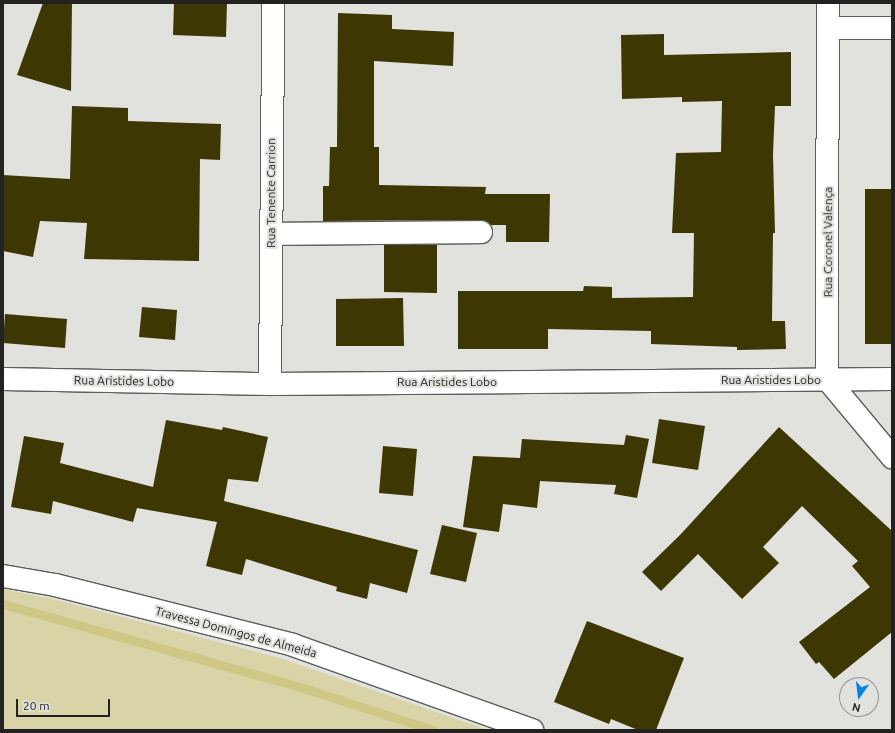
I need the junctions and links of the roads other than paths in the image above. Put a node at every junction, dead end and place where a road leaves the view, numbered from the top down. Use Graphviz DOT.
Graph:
graph roads {
  1 [pos="272,3"];
  2 [pos="828,3"];
  3 [pos="828,28"];
  4 [pos="892,28"];
  5 [pos="481,232"];
  6 [pos="271,234"];
  7 [pos="3,379"];
  8 [pos="828,379"];
  9 [pos="892,379"];
  10 [pos="270,384"];
  11 [pos="892,457"];
  12 [pos="3,576"];
  13 [pos="532,730"];
  1 -- 6 [label="street, Rua Tenente Carrion"];
  2 -- 3 [label="street, Rua Coronel Valença"];
  3 -- 4 [label="street"];
  3 -- 8 [label="street, Rua Coronel Valença"];
  5 -- 6 [label="street"];
  6 -- 10 [label="street, Rua Tenente Carrion"];
  7 -- 10 [label="street, Rua Aristides Lobo"];
  8 -- 9 [label="street, Rua Aristides Lobo"];
  8 -- 10 [label="street, Rua Aristides Lobo"];
  8 -- 11 [label="street"];
  12 -- 13 [label="street, Travessa Domingos de Almeida"];
}
